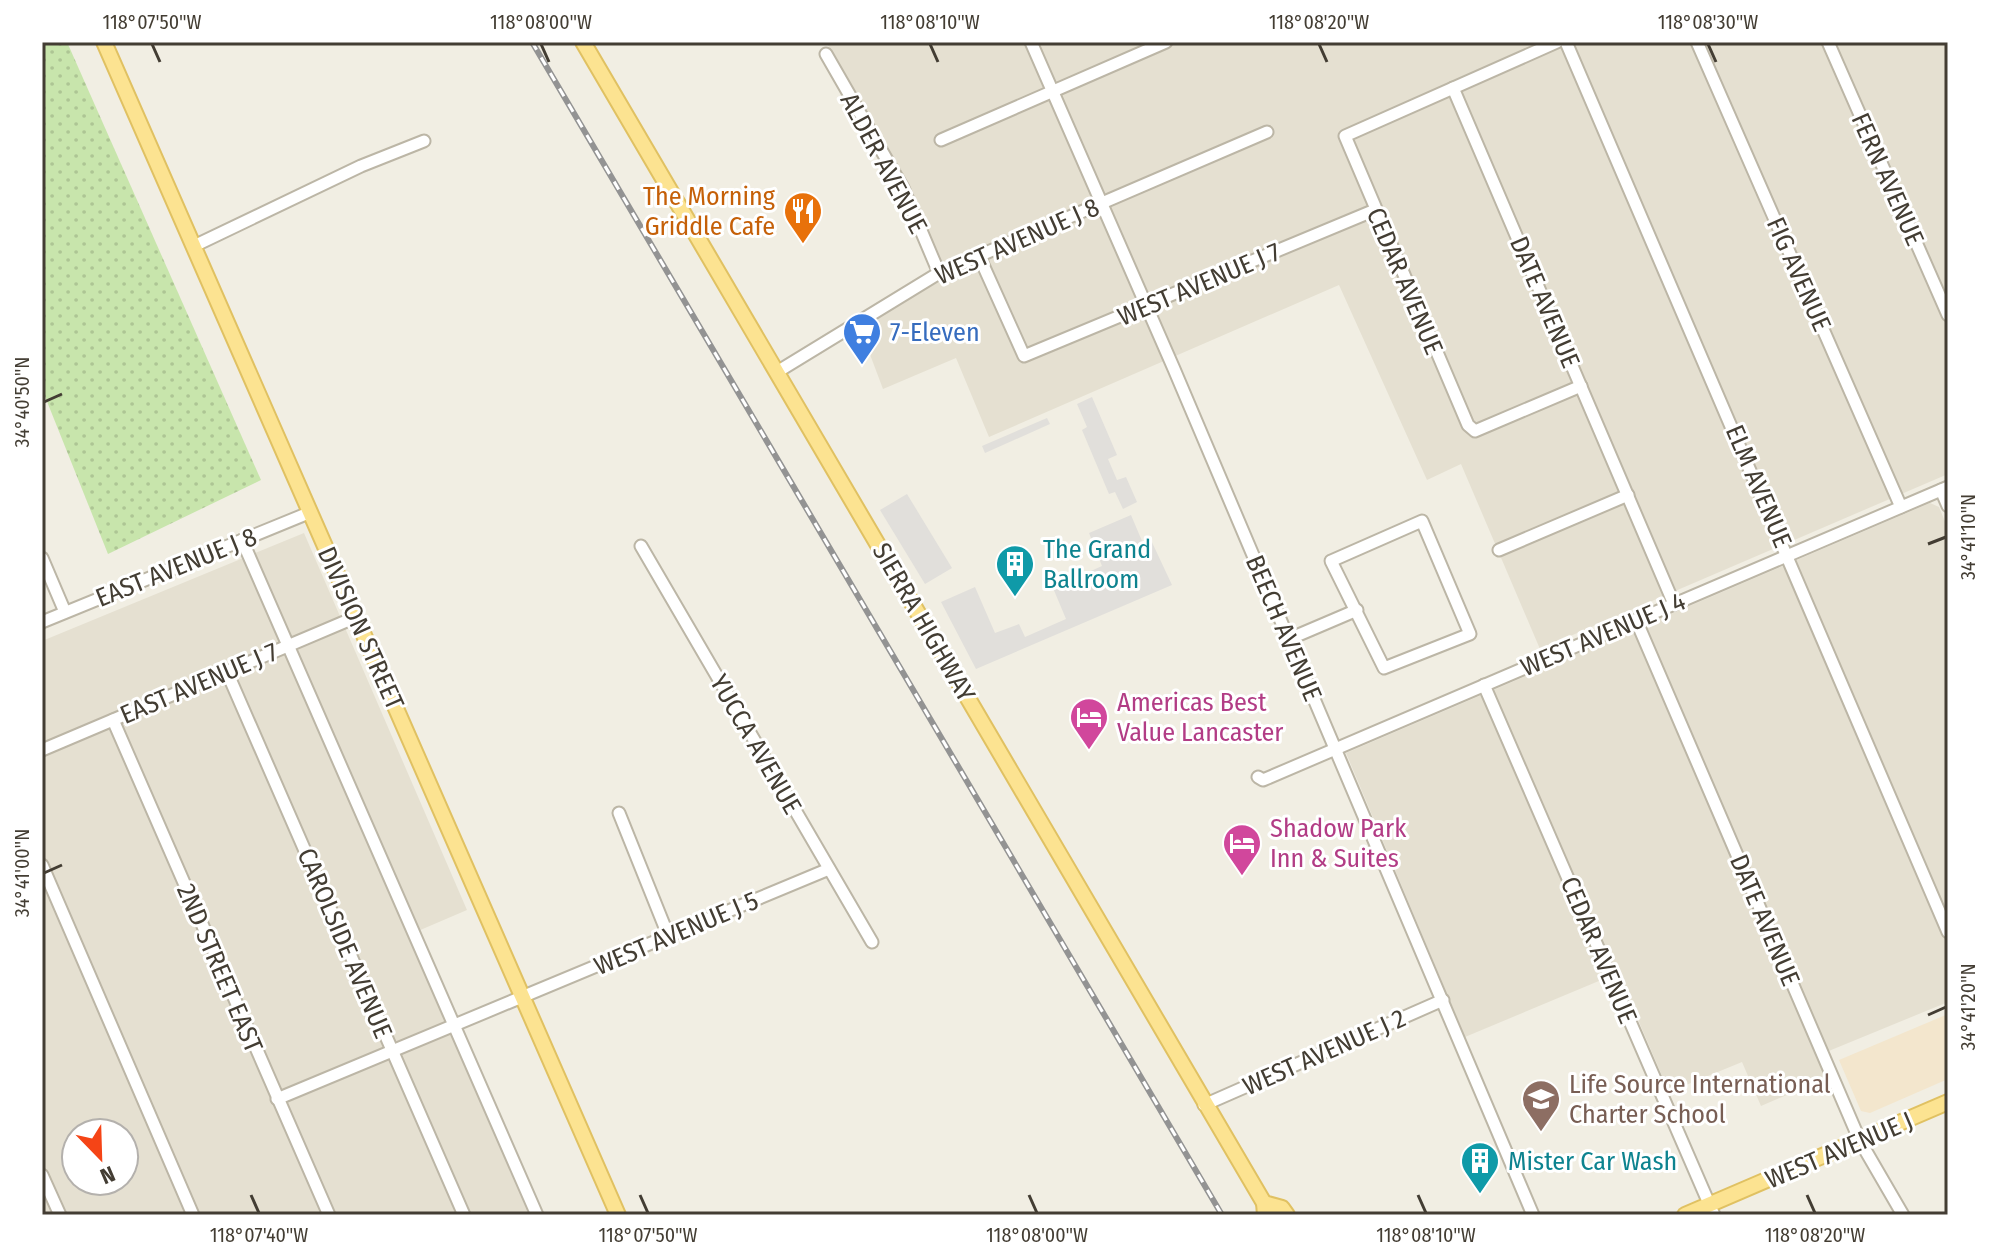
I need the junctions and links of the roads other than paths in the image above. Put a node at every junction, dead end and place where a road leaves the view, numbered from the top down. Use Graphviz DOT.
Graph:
graph roads {
  1 [pos="104,42"];
  2 [pos="583,42"];
  3 [pos="1031,42"];
  4 [pos="1166,42"];
  5 [pos="1557,42"];
  6 [pos="1566,42"];
  7 [pos="1697,42"];
  8 [pos="1828,42"];
  9 [pos="826,54"];
  10 [pos="1453,88"];
  11 [pos="1052,90"];
  12 [pos="1267,132"];
  13 [pos="941,140"];
  14 [pos="424,141"];
  15 [pos="1101,203"];
  16 [pos="1375,210"];
  17 [pos="194,246"];
  18 [pos="979,256"];
  19 [pos="939,273"];
  20 [pos="1146,305"];
  21 [pos="1948,315"];
  22 [pos="777,372"];
  23 [pos="1581,386"];
  24 [pos="1945,488"];
  25 [pos="1628,495"];
  26 [pos="1948,506"];
  27 [pos="1901,507"];
  28 [pos="311,512"];
  29 [pos="242,540"];
  30 [pos="641,546"];
  31 [pos="1499,550"];
  32 [pos="1788,555"];
  33 [pos="42,558"];
  34 [pos="1674,604"];
  35 [pos="1357,610"];
  36 [pos="65,612"];
  37 [pos="356,617"];
  38 [pos="1636,620"];
  39 [pos="42,622"];
  40 [pos="1289,639"];
  41 [pos="288,646"];
  42 [pos="227,672"];
  43 [pos="1484,685"];
  44 [pos="113,720"];
  45 [pos="1335,748"];
  46 [pos="42,750"];
  47 [pos="1258,777"];
  48 [pos="619,813"];
  49 [pos="42,865"];
  50 [pos="829,869"];
  51 [pos="1948,932"];
  52 [pos="668,935"];
  53 [pos="872,942"];
  54 [pos="524,997"];
  55 [pos="1443,1000"];
  56 [pos="454,1027"];
  57 [pos="393,1052"];
  58 [pos="277,1099"];
  59 [pos="1948,1102"];
  60 [pos="1204,1105"];
  61 [pos="1860,1141"];
  62 [pos="42,1175"];
  63 [pos="1265,1209"];
  64 [pos="1712,1210"];
  65 [pos="60,1215"];
  66 [pos="193,1215"];
  67 [pos="329,1215"];
  68 [pos="464,1215"];
  69 [pos="537,1215"];
  70 [pos="618,1215"];
  71 [pos="1287,1215"];
  72 [pos="1533,1215"];
  73 [pos="1685,1215"];
  74 [pos="1903,1215"];
  1 -- 17 [label="main road, DIVISION STREET"];
  2 -- 22 [label="main road, SIERRA HIGHWAY"];
  3 -- 11 [label="street, BEECH AVENUE"];
  4 -- 11 [label="street"];
  5 -- 10 [label="street"];
  6 -- 32 [label="street, ELM AVENUE"];
  7 -- 27 [label="street, FIG AVENUE"];
  8 -- 21 [label="street, FERN AVENUE"];
  9 -- 19 [label="street, ALDER AVENUE"];
  10 -- 16 [label="street, CEDAR AVENUE"];
  10 -- 23 [label="street, DATE AVENUE"];
  11 -- 13 [label="street"];
  11 -- 15 [label="street, BEECH AVENUE"];
  12 -- 15 [label="street, WEST AVENUE J 8"];
  14 -- 17 [label="street"];
  15 -- 18 [label="street, WEST AVENUE J 8"];
  15 -- 20 [label="street, BEECH AVENUE"];
  16 -- 20 [label="street, WEST AVENUE J 7"];
  16 -- 23 [label="street, CEDAR AVENUE"];
  17 -- 28 [label="main road, DIVISION STREET"];
  18 -- 19 [label="street, WEST AVENUE J 8"];
  18 -- 20 [label="street, WEST AVENUE J 7"];
  19 -- 22 [label="street, WEST AVENUE J 8"];
  20 -- 40 [label="street, BEECH AVENUE"];
  22 -- 60 [label="main road, SIERRA HIGHWAY"];
  23 -- 25 [label="street, DATE AVENUE"];
  24 -- 26 [label="street"];
  24 -- 27 [label="street, WEST AVENUE J 4"];
  25 -- 31 [label="street"];
  25 -- 34 [label="street, DATE AVENUE"];
  27 -- 32 [label="street, WEST AVENUE J 4"];
  28 -- 29 [label="street, EAST AVENUE J 8"];
  28 -- 37 [label="main road, DIVISION STREET"];
  29 -- 36 [label="street, EAST AVENUE J 8"];
  29 -- 41 [label="street"];
  30 -- 50 [label="street, YUCCA AVENUE"];
  32 -- 34 [label="street, WEST AVENUE J 4"];
  32 -- 51 [label="street, ELM AVENUE"];
  33 -- 36 [label="street"];
  34 -- 38 [label="street, WEST AVENUE J 4"];
  35 -- 35 [label="street"];
  35 -- 40 [label="street"];
  36 -- 39 [label="street, EAST AVENUE J 8"];
  37 -- 41 [label="street, EAST AVENUE J 7"];
  37 -- 54 [label="main road, DIVISION STREET"];
  38 -- 43 [label="street, WEST AVENUE J 4"];
  38 -- 61 [label="street, DATE AVENUE"];
  40 -- 45 [label="street, BEECH AVENUE"];
  41 -- 42 [label="street, EAST AVENUE J 7"];
  41 -- 56 [label="street"];
  42 -- 44 [label="street, EAST AVENUE J 7"];
  42 -- 57 [label="street, CAROLSIDE AVENUE"];
  43 -- 45 [label="street, WEST AVENUE J 4"];
  43 -- 64 [label="street, CEDAR AVENUE"];
  44 -- 46 [label="street, EAST AVENUE J 7"];
  44 -- 58 [label="street, 2ND STREET EAST"];
  45 -- 47 [label="street, WEST AVENUE J 4"];
  45 -- 55 [label="street, BEECH AVENUE"];
  48 -- 52 [label="street"];
  49 -- 66 [label="street"];
  50 -- 52 [label="street, WEST AVENUE J 5"];
  50 -- 53 [label="street, YUCCA AVENUE"];
  52 -- 54 [label="street, WEST AVENUE J 5"];
  54 -- 56 [label="street, WEST AVENUE J 5"];
  54 -- 70 [label="main road, DIVISION STREET"];
  55 -- 60 [label="street, WEST AVENUE J 2"];
  55 -- 72 [label="street, BEECH AVENUE"];
  56 -- 57 [label="street, WEST AVENUE J 5"];
  56 -- 69 [label="street"];
  57 -- 58 [label="street, WEST AVENUE J 5"];
  57 -- 68 [label="street, CAROLSIDE AVENUE"];
  58 -- 67 [label="street, 2ND STREET EAST"];
  59 -- 61 [label="main road, WEST AVENUE J"];
  60 -- 63 [label="main road, SIERRA HIGHWAY"];
  61 -- 64 [label="main road, WEST AVENUE J"];
  61 -- 74 [label="street, DATE AVENUE"];
  62 -- 65 [label="street"];
  63 -- 71 [label="main road, SIERRA HIGHWAY"];
  64 -- 73 [label="main road, WEST AVENUE J"];
}
